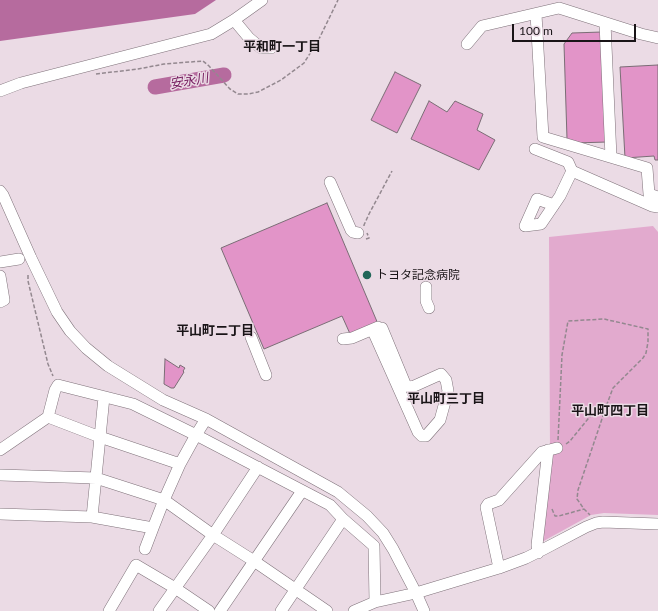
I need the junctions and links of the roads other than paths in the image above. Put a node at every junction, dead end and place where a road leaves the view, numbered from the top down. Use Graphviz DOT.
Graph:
graph roads {
  1 [pos="262,0"];
  2 [pos="536,14"];
  3 [pos="234,20"];
  4 [pos="605,22"];
  5 [pos="658,38"];
  6 [pos="467,44"];
  7 [pos="271,48"];
  8 [pos="0,92"];
  9 [pos="535,149"];
  10 [pos="611,157"];
  11 [pos="572,171"];
  12 [pos="330,182"];
  13 [pos="0,191"];
  14 [pos="658,197"];
  15 [pos="554,205"];
  16 [pos="658,207"];
  17 [pos="361,236"];
  18 [pos="19,259"];
  19 [pos="0,262"];
  20 [pos="0,276"];
  21 [pos="426,287"];
  22 [pos="0,302"];
  23 [pos="429,308"];
  24 [pos="381,327"];
  25 [pos="251,337"];
  26 [pos="343,339"];
  27 [pos="266,375"];
  28 [pos="104,397"];
  29 [pos="48,417"];
  30 [pos="206,419"];
  31 [pos="196,435"];
  32 [pos="100,437"];
  33 [pos="0,450"];
  34 [pos="180,464"];
  35 [pos="258,467"];
  36 [pos="0,475"];
  37 [pos="96,478"];
  38 [pos="302,491"];
  39 [pos="164,500"];
  40 [pos="0,514"];
  41 [pos="92,516"];
  42 [pos="343,519"];
  43 [pos="658,524"];
  44 [pos="153,528"];
  45 [pos="212,535"];
  46 [pos="145,549"];
  47 [pos="538,553"];
  48 [pos="254,561"];
  49 [pos="499,568"];
  50 [pos="175,588"];
  51 [pos="296,590"];
  52 [pos="416,593"];
  53 [pos="374,602"];
  54 [pos="109,611"];
  55 [pos="159,611"];
  56 [pos="209,611"];
  57 [pos="220,611"];
  58 [pos="281,611"];
  59 [pos="328,611"];
  60 [pos="354,611"];
  61 [pos="424,611"];
  1 -- 3 [label="street"];
  2 -- 4 [label="street"];
  2 -- 6 [label="street"];
  2 -- 10 [label="street"];
  3 -- 7 [label="street"];
  3 -- 8 [label="street"];
  4 -- 5 [label="street"];
  4 -- 10 [label="street"];
  9 -- 11 [label="street"];
  10 -- 14 [label="street"];
  11 -- 15 [label="street"];
  11 -- 16 [label="street"];
  12 -- 17 [label="street"];
  13 -- 30 [label="street"];
  18 -- 19 [label="street"];
  20 -- 22 [label="street"];
  21 -- 23 [label="street"];
  24 -- 24 [label="street"];
  24 -- 26 [label="street"];
  25 -- 27 [label="street"];
  28 -- 29 [label="street"];
  28 -- 31 [label="street"];
  28 -- 32 [label="street"];
  29 -- 32 [label="street"];
  29 -- 33 [label="street"];
  30 -- 31 [label="street"];
  30 -- 52 [label="street"];
  31 -- 34 [label="street"];
  31 -- 35 [label="street"];
  32 -- 34 [label="street"];
  32 -- 37 [label="street"];
  34 -- 39 [label="street"];
  35 -- 38 [label="street"];
  35 -- 45 [label="street"];
  36 -- 37 [label="street"];
  37 -- 39 [label="street"];
  37 -- 41 [label="street"];
  38 -- 42 [label="street"];
  38 -- 48 [label="street"];
  39 -- 44 [label="street"];
  39 -- 45 [label="street"];
  40 -- 41 [label="street"];
  41 -- 44 [label="street"];
  42 -- 51 [label="street"];
  42 -- 53 [label="street"];
  43 -- 47 [label="street"];
  44 -- 46 [label="street"];
  45 -- 48 [label="street"];
  45 -- 50 [label="street"];
  47 -- 49 [label="street"];
  47 -- 49 [label="street"];
  48 -- 51 [label="street"];
  48 -- 57 [label="street"];
  49 -- 52 [label="street"];
  50 -- 54 [label="street"];
  50 -- 55 [label="street"];
  50 -- 56 [label="street"];
  51 -- 58 [label="street"];
  51 -- 59 [label="street"];
  52 -- 53 [label="street"];
  52 -- 61 [label="street"];
  53 -- 60 [label="street"];
}
